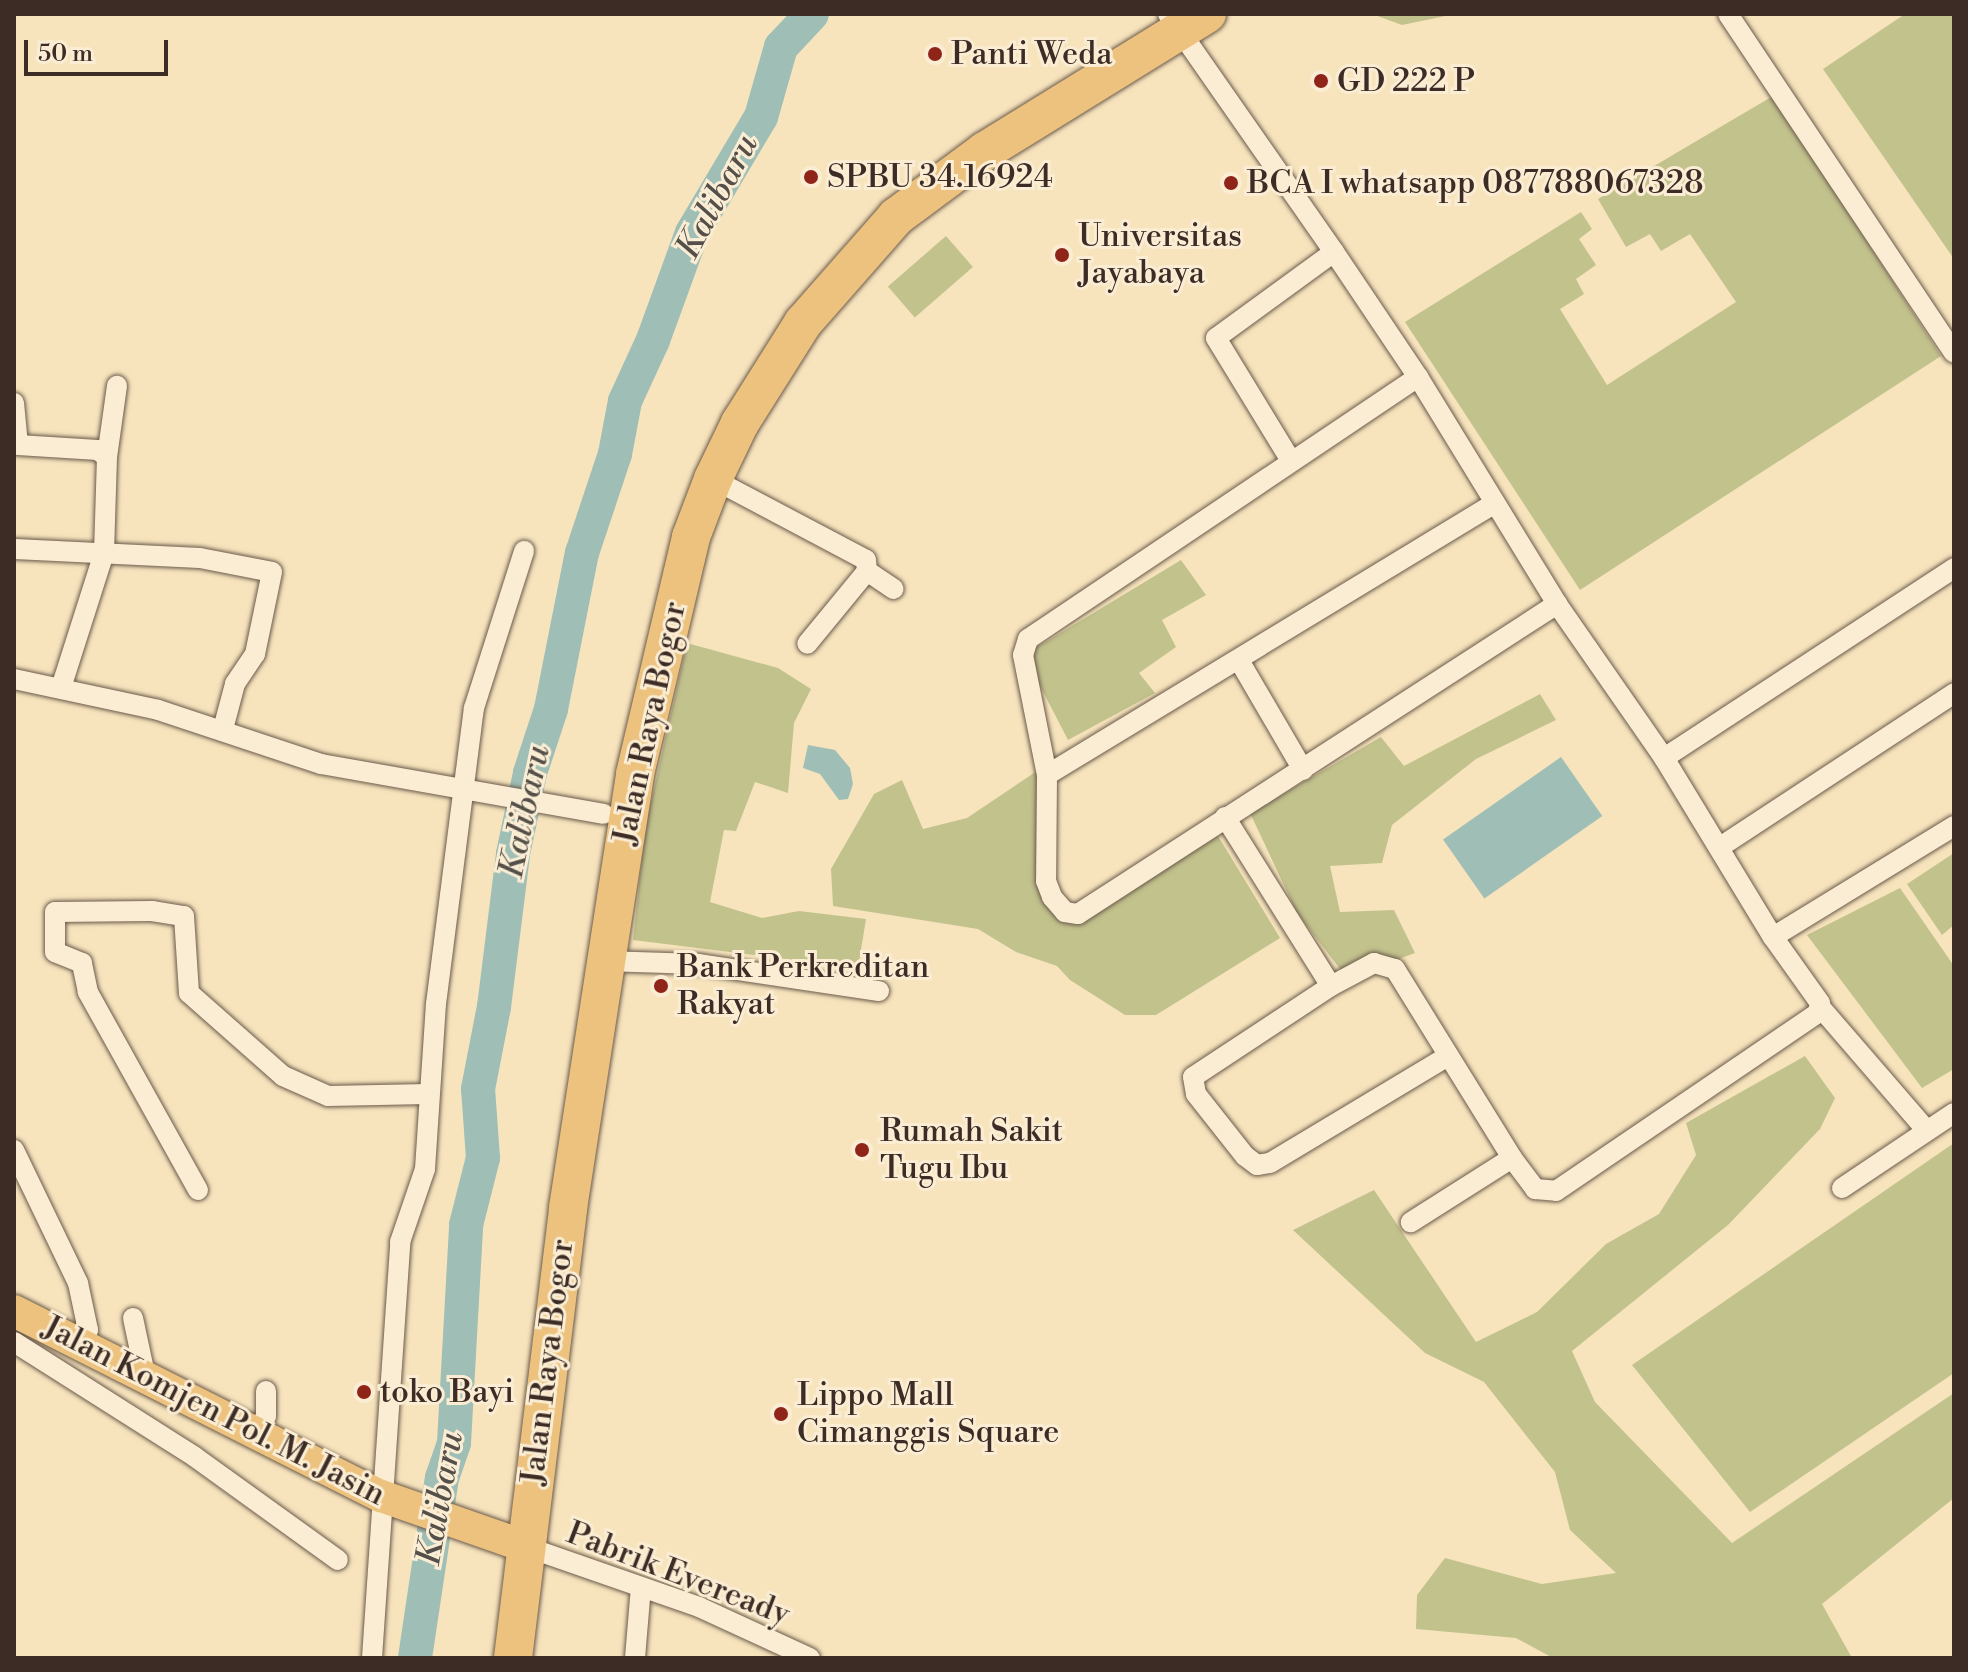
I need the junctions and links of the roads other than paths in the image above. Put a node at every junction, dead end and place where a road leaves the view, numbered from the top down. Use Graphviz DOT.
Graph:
graph roads {
  1 [pos="1728,14"];
  2 [pos="1180,18"];
  3 [pos="1334,252"];
  4 [pos="817,284"];
  5 [pos="1954,353"];
  6 [pos="1418,377"];
  7 [pos="117,386"];
  8 [pos="14,403"];
  9 [pos="16,445"];
  10 [pos="107,457"];
  11 [pos="1291,461"];
  12 [pos="713,479"];
  13 [pos="1495,503"];
  14 [pos="15,549"];
  15 [pos="524,551"];
  16 [pos="104,553"];
  17 [pos="1954,568"];
  18 [pos="867,571"];
  19 [pos="894,589"];
  20 [pos="1557,604"];
  21 [pos="807,644"];
  22 [pos="1240,662"];
  23 [pos="14,679"];
  24 [pos="62,685"];
  25 [pos="1954,693"];
  26 [pos="223,729"];
  27 [pos="1664,758"];
  28 [pos="1303,770"];
  29 [pos="1047,775"];
  30 [pos="465,789"];
  31 [pos="604,814"];
  32 [pos="1225,817"];
  33 [pos="1954,826"];
  34 [pos="1720,847"];
  35 [pos="1773,937"];
  36 [pos="604,961"];
  37 [pos="1331,986"];
  38 [pos="879,991"];
  39 [pos="1821,1008"];
  40 [pos="1448,1056"];
  41 [pos="428,1094"];
  42 [pos="1954,1113"];
  43 [pos="1927,1131"];
  44 [pos="14,1150"];
  45 [pos="1512,1158"];
  46 [pos="1842,1188"];
  47 [pos="198,1190"];
  48 [pos="1411,1222"];
  49 [pos="14,1311"];
  50 [pos="133,1318"];
  51 [pos="14,1342"];
  52 [pos="81,1346"];
  53 [pos="146,1379"];
  54 [pos="266,1391"];
  55 [pos="256,1435"];
  56 [pos="381,1496"];
  57 [pos="515,1544"];
  58 [pos="338,1560"];
  59 [pos="641,1587"];
  60 [pos="372,1658"];
  61 [pos="493,1658"];
  62 [pos="513,1658"];
  63 [pos="635,1658"];
  64 [pos="810,1658"];
  1 -- 5 [label="street"];
  2 -- 3 [label="street"];
  2 -- 4 [label="highway, Jalan Raya Bogor"];
  3 -- 6 [label="street"];
  3 -- 11 [label="street"];
  4 -- 12 [label="highway, Jalan Raya Bogor"];
  4 -- 31 [label="highway, Jalan Raya Bogor"];
  6 -- 11 [label="street"];
  6 -- 13 [label="street"];
  7 -- 10 [label="street"];
  8 -- 9 [label="street"];
  9 -- 10 [label="street"];
  10 -- 16 [label="street"];
  11 -- 29 [label="street"];
  12 -- 18 [label="street"];
  12 -- 36 [label="highway, Jalan Raya Bogor"];
  13 -- 20 [label="street"];
  13 -- 22 [label="street"];
  14 -- 16 [label="street"];
  15 -- 30 [label="street"];
  16 -- 24 [label="street"];
  16 -- 26 [label="street"];
  17 -- 27 [label="street"];
  18 -- 19 [label="street"];
  18 -- 21 [label="street"];
  20 -- 27 [label="street"];
  20 -- 28 [label="street"];
  22 -- 28 [label="street"];
  22 -- 29 [label="street"];
  23 -- 24 [label="street"];
  24 -- 26 [label="street"];
  25 -- 34 [label="street"];
  26 -- 30 [label="street"];
  27 -- 34 [label="street"];
  28 -- 32 [label="street"];
  29 -- 32 [label="street"];
  30 -- 31 [label="street"];
  30 -- 41 [label="street"];
  31 -- 57 [label="highway, Jalan Raya Bogor"];
  32 -- 37 [label="street"];
  33 -- 35 [label="street"];
  34 -- 35 [label="street"];
  35 -- 39 [label="street"];
  36 -- 38 [label="street"];
  36 -- 57 [label="highway, Jalan Raya Bogor"];
  37 -- 40 [label="street"];
  37 -- 40 [label="street"];
  39 -- 43 [label="street"];
  39 -- 45 [label="street"];
  40 -- 45 [label="street"];
  41 -- 47 [label="street"];
  41 -- 56 [label="street"];
  42 -- 43 [label="street"];
  43 -- 46 [label="street"];
  44 -- 52 [label="street"];
  45 -- 48 [label="street"];
  49 -- 52 [label="main road, Jalan Komjen Pol. M. Jasin"];
  50 -- 53 [label="street"];
  51 -- 58 [label="street"];
  52 -- 53 [label="main road, Jalan Komjen Pol. M. Jasin"];
  53 -- 55 [label="main road, Jalan Komjen Pol. M. Jasin"];
  54 -- 55 [label="street"];
  55 -- 56 [label="main road, Jalan Komjen Pol. M. Jasin"];
  56 -- 57 [label="main road, Jalan Komjen Pol. M. Jasin"];
  56 -- 60 [label="street"];
  57 -- 59 [label="street, Pabrik Eveready"];
  57 -- 61 [label="highway, Jalan Raya Bogor"];
  57 -- 62 [label="highway, Jalan Raya Bogor"];
  59 -- 63 [label="street"];
  59 -- 64 [label="street, Pabrik Eveready"];
}
